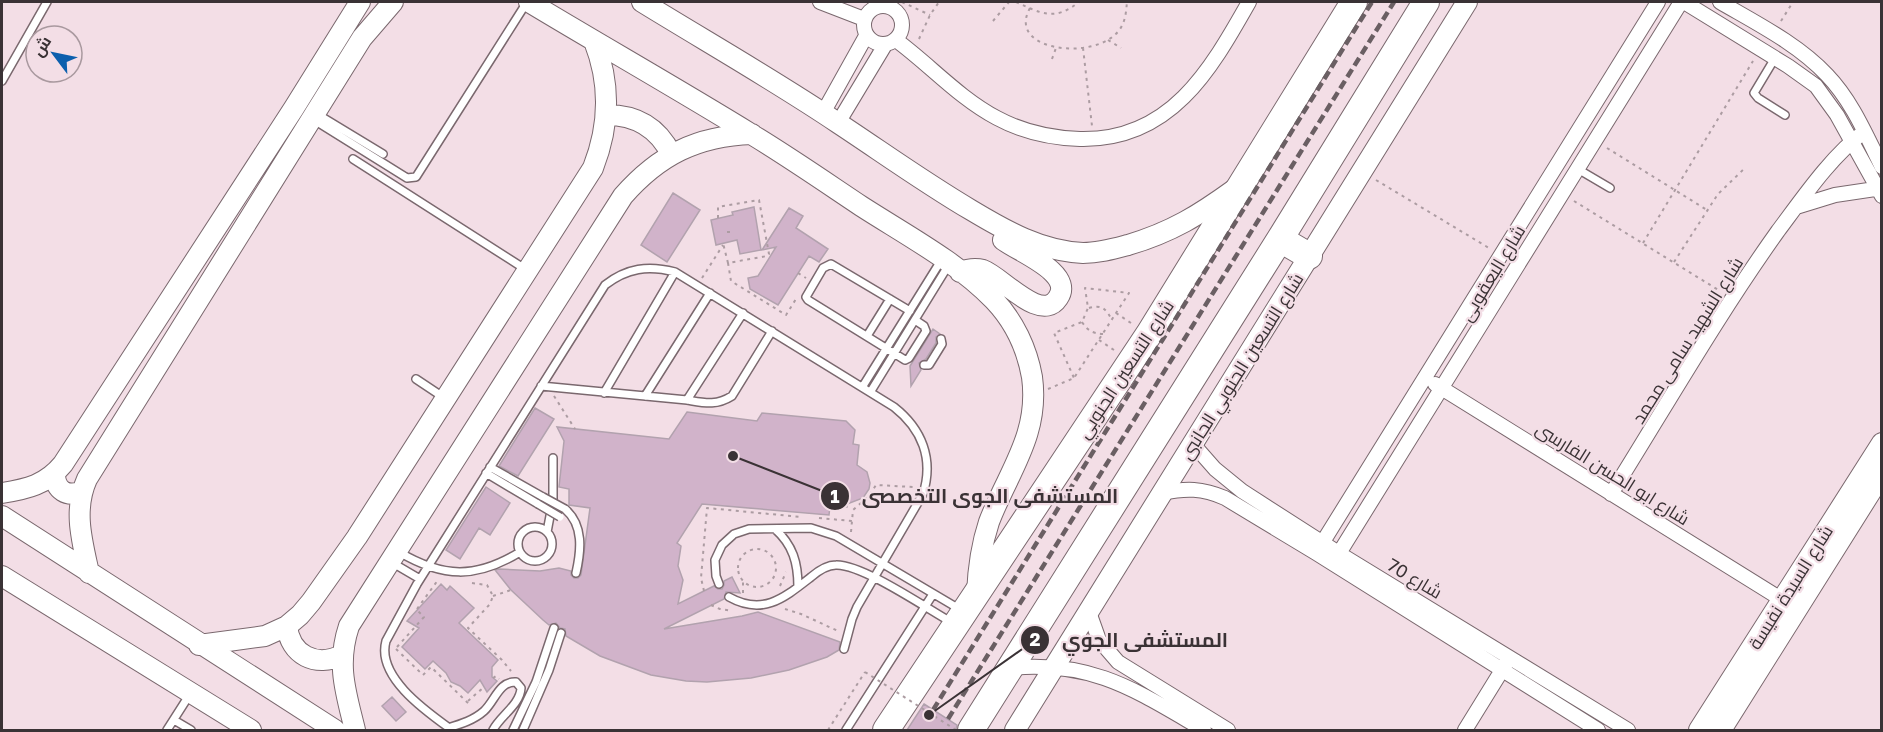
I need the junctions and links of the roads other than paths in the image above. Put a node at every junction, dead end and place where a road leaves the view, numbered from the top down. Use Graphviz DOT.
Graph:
graph roads {
  1 [pos="47,2"];
  2 [pos="360,2"];
  3 [pos="393,2"];
  4 [pos="528,2"];
  5 [pos="642,2"];
  6 [pos="820,2"];
  7 [pos="1249,2"];
  8 [pos="1354,2"];
  9 [pos="1426,2"];
  10 [pos="1467,2"];
  11 [pos="1658,2"];
  12 [pos="1683,2"];
  13 [pos="1720,2"];
  14 [pos="864,19"];
  15 [pos="866,36"];
  16 [pos="594,41"];
  17 [pos="890,42"];
  18 [pos="1775,58"];
  19 [pos="1827,74"];
  20 [pos="2,81"];
  21 [pos="1816,86"];
  22 [pos="294,108"];
  23 [pos="607,115"];
  24 [pos="1785,115"];
  25 [pos="313,116"];
  26 [pos="830,118"];
  27 [pos="1864,132"];
  28 [pos="752,134"];
  29 [pos="1851,141"];
  30 [pos="383,154"];
  31 [pos="671,154"];
  32 [pos="353,159"];
  33 [pos="1881,167"];
  34 [pos="1576,168"];
  35 [pos="1240,185"];
  36 [pos="1610,188"];
  37 [pos="1880,191"];
  38 [pos="1796,207"];
  39 [pos="989,221"];
  40 [pos="1280,238"];
  41 [pos="1309,256"];
  42 [pos="950,265"];
  43 [pos="528,270"];
  44 [pos="675,272"];
  45 [pos="710,293"];
  46 [pos="890,299"];
  47 [pos="910,311"];
  48 [pos="743,313"];
  49 [pos="915,320"];
  50 [pos="772,331"];
  51 [pos="867,336"];
  52 [pos="941,339"];
  53 [pos="886,349"];
  54 [pos="894,354"];
  55 [pos="924,365"];
  56 [pos="1426,378"];
  57 [pos="416,379"];
  58 [pos="541,386"];
  59 [pos="863,386"];
  60 [pos="1443,389"];
  61 [pos="871,392"];
  62 [pos="604,393"];
  63 [pos="645,396"];
  64 [pos="446,398"];
  65 [pos="687,400"];
  66 [pos="1881,443"];
  67 [pos="1192,444"];
  68 [pos="553,458"];
  69 [pos="488,470"];
  70 [pos="55,474"];
  71 [pos="1881,474"];
  72 [pos="82,491"];
  73 [pos="2,493"];
  74 [pos="1162,493"];
  75 [pos="1611,494"];
  76 [pos="2,516"];
  77 [pos="574,523"];
  78 [pos="775,529"];
  79 [pos="548,532"];
  80 [pos="1319,548"];
  81 [pos="520,552"];
  82 [pos="393,556"];
  83 [pos="1336,559"];
  84 [pos="882,563"];
  85 [pos="427,567"];
  86 [pos="89,573"];
  87 [pos="576,573"];
  88 [pos="2,576"];
  89 [pos="874,577"];
  90 [pos="420,579"];
  91 [pos="718,584"];
  92 [pos="798,587"];
  93 [pos="933,594"];
  94 [pos="729,597"];
  95 [pos="1782,599"];
  96 [pos="925,607"];
  97 [pos="966,611"];
  98 [pos="1089,612"];
  99 [pos="287,626"];
  100 [pos="199,645"];
  101 [pos="844,649"];
  102 [pos="342,655"];
  103 [pos="1506,664"];
  104 [pos="1055,666"];
  105 [pos="1009,668"];
  106 [pos="190,694"];
  107 [pos="486,709"];
  108 [pos="500,719"];
  109 [pos="174,720"];
  110 [pos="1181,724"];
  111 [pos="450,729"];
  112 [pos="168,730"];
  113 [pos="191,730"];
  114 [pos="251,730"];
  115 [pos="335,730"];
  116 [pos="355,730"];
  117 [pos="493,730"];
  118 [pos="513,730"];
  119 [pos="523,730"];
  120 [pos="846,730"];
  121 [pos="886,730"];
  122 [pos="971,730"];
  123 [pos="1015,730"];
  124 [pos="1204,730"];
  125 [pos="1228,730"];
  126 [pos="1465,730"];
  127 [pos="1598,730"];
  128 [pos="1628,730"];
  129 [pos="1699,730"];
  130 [pos="1721,730"];
  1 -- 20 [label="lane"];
  2 -- 22 [label="street"];
  3 -- 25 [label="street"];
  4 -- 16 [label="street"];
  4 -- 25 [label="lane"];
  5 -- 26 [label="street"];
  6 -- 14 [label="street"];
  7 -- 17 [label="street"];
  8 -- 35 [label="highway, شارع التسعين الجنوبي"];
  9 -- 40 [label="highway"];
  10 -- 41 [label="street, شارع التسعين الجنوبي الجانبى"];
  11 -- 56 [label="street, شارع اليعقوبى"];
  12 -- 18 [label="street"];
  12 -- 34 [label="street, شارع اليعقوبى"];
  13 -- 19 [label="street"];
  14 -- 15 [label="street"];
  14 -- 17 [label="street"];
  15 -- 17 [label="street"];
  15 -- 26 [label="street"];
  16 -- 23 [label="street"];
  16 -- 28 [label="street"];
  17 -- 26 [label="street"];
  18 -- 21 [label="street"];
  18 -- 24 [label="lane"];
  19 -- 21 [label="street"];
  19 -- 27 [label="street"];
  21 -- 29 [label="street"];
  22 -- 25 [label="street"];
  22 -- 70 [label="street"];
  23 -- 31 [label="street"];
  23 -- 43 [label="street"];
  25 -- 30 [label="lane"];
  25 -- 72 [label="street"];
  26 -- 39 [label="street"];
  27 -- 29 [label="street, شارع الشهيد سامى محمد"];
  27 -- 33 [label="street"];
  28 -- 31 [label="street"];
  28 -- 42 [label="street"];
  29 -- 37 [label="street"];
  29 -- 38 [label="street, شارع الشهيد سامى محمد"];
  31 -- 82 [label="street"];
  32 -- 43 [label="lane"];
  34 -- 36 [label="lane"];
  34 -- 60 [label="street, شارع اليعقوبى"];
  35 -- 39 [label="street"];
  35 -- 97 [label="highway, شارع التسعين الجنوبي"];
  37 -- 38 [label="street"];
  38 -- 75 [label="street, شارع الشهيد سامى محمد"];
  39 -- 42 [label="street"];
  40 -- 41 [label="highway"];
  40 -- 105 [label="highway"];
  41 -- 67 [label="street, شارع التسعين الجنوبي الجانبى"];
  42 -- 47 [label="lane"];
  42 -- 49 [label="lane"];
  42 -- 97 [label="street"];
  43 -- 64 [label="street"];
  44 -- 45 [label="lane"];
  44 -- 58 [label="lane"];
  44 -- 62 [label="lane"];
  45 -- 48 [label="lane"];
  45 -- 63 [label="lane"];
  46 -- 47 [label="lane"];
  46 -- 51 [label="lane"];
  46 -- 51 [label="lane"];
  47 -- 53 [label="lane"];
  48 -- 50 [label="lane"];
  48 -- 65 [label="lane"];
  49 -- 54 [label="lane"];
  49 -- 54 [label="lane"];
  50 -- 59 [label="lane"];
  50 -- 65 [label="lane"];
  51 -- 53 [label="lane"];
  52 -- 55 [label="lane"];
  53 -- 54 [label="lane"];
  53 -- 59 [label="lane"];
  54 -- 61 [label="lane"];
  56 -- 60 [label="street, شارع ابو الحسن الفارسى"];
  56 -- 80 [label="street, شارع اليعقوبى"];
  57 -- 64 [label="lane"];
  58 -- 62 [label="lane"];
  58 -- 69 [label="lane"];
  59 -- 61 [label="lane"];
  60 -- 75 [label="street, شارع ابو الحسن الفارسى"];
  60 -- 83 [label="street, شارع اليعقوبى"];
  61 -- 84 [label="lane"];
  62 -- 63 [label="lane"];
  63 -- 65 [label="lane"];
  64 -- 99 [label="street"];
  66 -- 95 [label="street, شارع السيدة نفيسة"];
  67 -- 74 [label="street, شارع التسعين الجنوبي الجانبى"];
  67 -- 80 [label="street, شارع 70"];
  68 -- 79 [label="lane"];
  69 -- 77 [label="lane, bridge"];
  69 -- 77 [label="lane, bridge"];
  69 -- 85 [label="lane"];
  70 -- 72 [label="street"];
  70 -- 73 [label="street"];
  71 -- 130 [label="street, شارع السيدة نفيسة"];
  72 -- 86 [label="street"];
  74 -- 80 [label="street, شارع 70"];
  74 -- 98 [label="street, شارع التسعين الجنوبي الجانبى"];
  75 -- 95 [label="street, شارع ابو الحسن الفارسى"];
  76 -- 86 [label="street"];
  77 -- 87 [label="lane"];
  78 -- 84 [label="lane"];
  78 -- 91 [label="lane"];
  78 -- 92 [label="lane"];
  79 -- 81 [label="lane"];
  79 -- 81 [label="lane"];
  80 -- 83 [label="street, شارع 70"];
  81 -- 85 [label="lane"];
  82 -- 85 [label="lane"];
  82 -- 90 [label="lane"];
  82 -- 102 [label="street"];
  83 -- 103 [label="street, شارع 70"];
  84 -- 89 [label="lane"];
  84 -- 93 [label="lane"];
  85 -- 90 [label="lane"];
  86 -- 100 [label="street"];
  88 -- 106 [label="street"];
  89 -- 92 [label="lane"];
  89 -- 96 [label="lane"];
  89 -- 101 [label="lane"];
  90 -- 111 [label="lane"];
  92 -- 94 [label="lane"];
  93 -- 96 [label="lane"];
  93 -- 97 [label="lane"];
  95 -- 129 [label="street, شارع السيدة نفيسة"];
  96 -- 97 [label="lane"];
  96 -- 120 [label="lane"];
  97 -- 121 [label="highway, شارع التسعين الجنوبي"];
  98 -- 104 [label="street, شارع التسعين الجنوبي الجانبى"];
  98 -- 125 [label="street"];
  99 -- 100 [label="street"];
  99 -- 102 [label="street"];
  100 -- 115 [label="street"];
  102 -- 116 [label="street"];
  103 -- 126 [label="street"];
  103 -- 127 [label="street, شارع 70"];
  103 -- 128 [label="street, شارع 70"];
  104 -- 105 [label="street"];
  104 -- 110 [label="street"];
  104 -- 123 [label="street, شارع التسعين الجنوبي الجانبى"];
  105 -- 122 [label="highway"];
  106 -- 109 [label="lane"];
  106 -- 114 [label="street"];
  107 -- 108 [label="lane"];
  107 -- 108 [label="lane"];
  107 -- 111 [label="lane"];
  108 -- 117 [label="lane"];
  109 -- 112 [label="lane"];
  109 -- 113 [label="lane"];
  110 -- 124 [label="street"];
  118 -- 119 [label="lane"];
}
